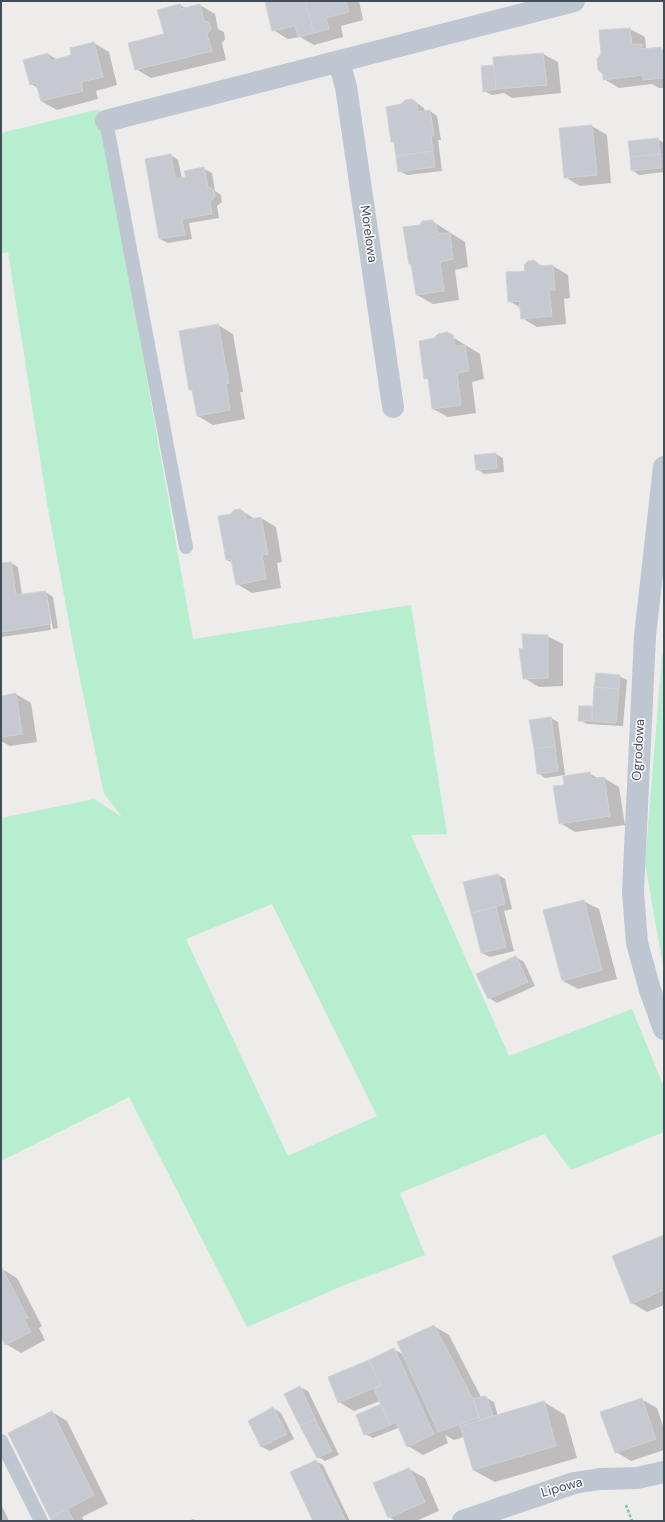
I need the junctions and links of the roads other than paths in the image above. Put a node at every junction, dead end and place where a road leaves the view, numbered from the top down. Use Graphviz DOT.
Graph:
graph roads {
  1 [pos="574,1"];
  2 [pos="339,62"];
  3 [pos="106,121"];
  4 [pos="393,407"];
  5 [pos="664,467"];
  6 [pos="186,547"];
  7 [pos="664,1029"];
  8 [pos="1,1441"];
  9 [pos="664,1472"];
  10 [pos="41,1521"];
  11 [pos="463,1521"];
  1 -- 2 [label="street"];
  2 -- 3 [label="street"];
  2 -- 4 [label="street, Morelowa"];
  3 -- 6 [label="lane"];
  5 -- 7 [label="street, Ogrodowa"];
  8 -- 10 [label="lane"];
  9 -- 11 [label="street, Lipowa"];
}
